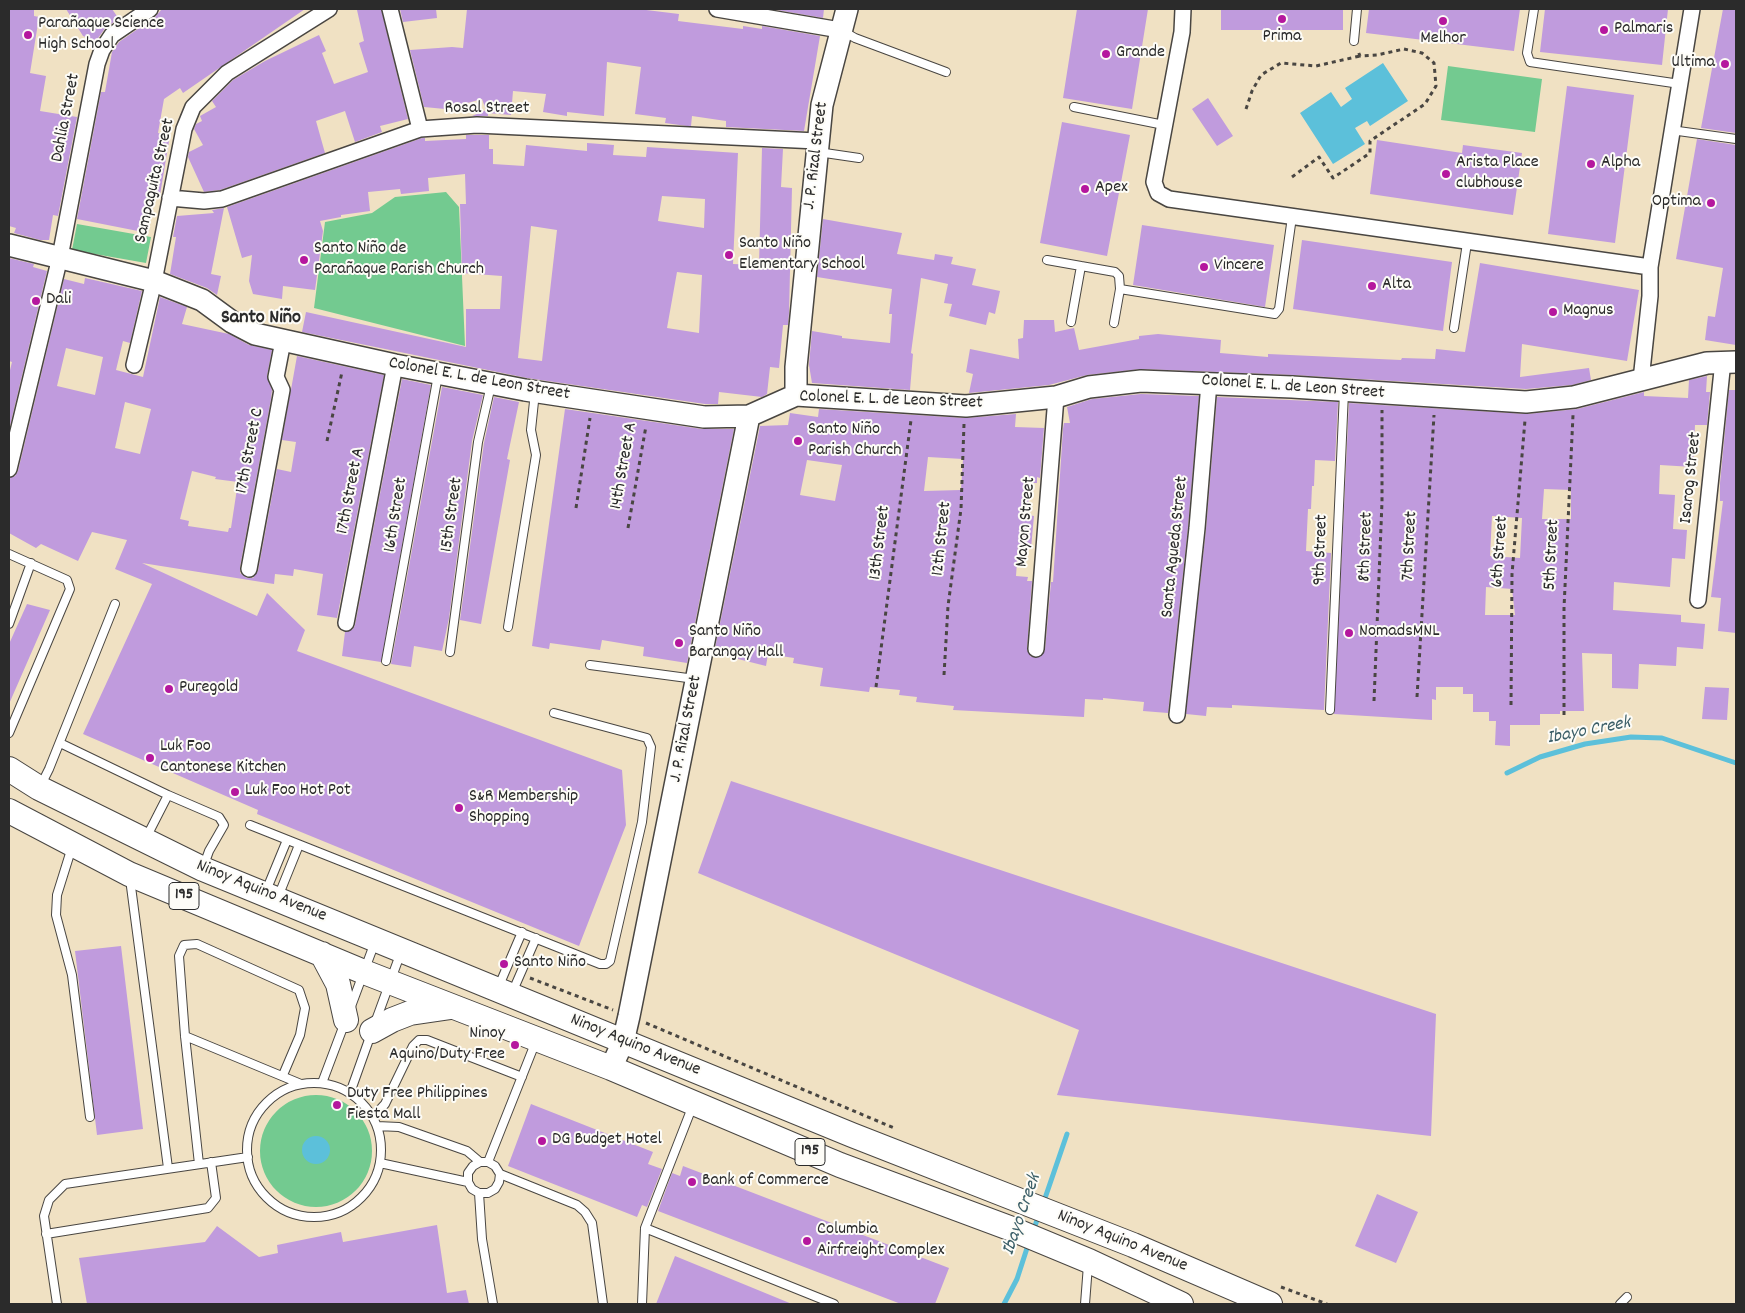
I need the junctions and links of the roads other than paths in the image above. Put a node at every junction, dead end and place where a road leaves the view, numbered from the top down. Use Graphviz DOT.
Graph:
graph roads {
  1 [pos="150,9"];
  2 [pos="329,9"];
  3 [pos="390,9"];
  4 [pos="717,9"];
  5 [pos="847,9"];
  6 [pos="1183,9"];
  7 [pos="1357,9"];
  8 [pos="1534,9"];
  9 [pos="1692,9"];
  10 [pos="840,30"];
  11 [pos="1354,41"];
  12 [pos="946,72"];
  13 [pos="1680,84"];
  14 [pos="1074,107"];
  15 [pos="1164,125"];
  16 [pos="420,129"];
  17 [pos="1671,130"];
  18 [pos="1736,139"];
  19 [pos="817,146"];
  20 [pos="859,158"];
  21 [pos="170,198"];
  22 [pos="1292,217"];
  23 [pos="1467,242"];
  24 [pos="9,245"];
  25 [pos="60,257"];
  26 [pos="1047,260"];
  27 [pos="1081,266"];
  28 [pos="1650,267"];
  29 [pos="154,281"];
  30 [pos="1120,289"];
  31 [pos="1071,322"];
  32 [pos="1114,323"];
  33 [pos="1454,328"];
  34 [pos="283,341"];
  35 [pos="1730,362"];
  36 [pos="134,365"];
  37 [pos="395,366"];
  38 [pos="438,374"];
  39 [pos="1642,380"];
  40 [pos="491,383"];
  41 [pos="1208,383"];
  42 [pos="536,391"];
  43 [pos="1344,391"];
  44 [pos="796,395"];
  45 [pos="1056,397"];
  46 [pos="749,416"];
  47 [pos="9,469"];
  48 [pos="9,554"];
  49 [pos="31,563"];
  50 [pos="248,568"];
  51 [pos="1698,600"];
  52 [pos="115,604"];
  53 [pos="346,623"];
  54 [pos="9,624"];
  55 [pos="508,627"];
  56 [pos="1036,649"];
  57 [pos="450,652"];
  58 [pos="386,660"];
  59 [pos="590,665"];
  60 [pos="697,680"];
  61 [pos="1330,710"];
  62 [pos="554,713"];
  63 [pos="1177,715"];
  64 [pos="9,733"];
  65 [pos="60,743"];
  66 [pos="11,775"];
  67 [pos="40,788"];
  68 [pos="168,795"];
  69 [pos="9,811"];
  70 [pos="250,825"];
  71 [pos="287,840"];
  72 [pos="144,842"];
  73 [pos="73,845"];
  74 [pos="300,845"];
  75 [pos="203,869"];
  76 [pos="129,874"];
  77 [pos="270,896"];
  78 [pos="522,932"];
  79 [pos="536,938"];
  80 [pos="377,940"];
  81 [pos="402,950"];
  82 [pos="322,954"];
  83 [pos="364,972"];
  84 [pos="389,982"];
  85 [pos="510,986"];
  86 [pos="454,1007"];
  87 [pos="346,1020"];
  88 [pos="372,1031"];
  89 [pos="185,1036"];
  90 [pos="537,1039"];
  91 [pos="623,1042"];
  92 [pos="611,1068"];
  93 [pos="283,1075"];
  94 [pos="522,1077"];
  95 [pos="322,1083"];
  96 [pos="301,1084"];
  97 [pos="350,1093"];
  98 [pos="693,1102"];
  99 [pos="90,1116"];
  100 [pos="373,1117"];
  101 [pos="377,1126"];
  102 [pos="248,1157"];
  103 [pos="211,1162"];
  104 [pos="484,1162"];
  105 [pos="380,1163"];
  106 [pos="199,1164"];
  107 [pos="168,1168"];
  108 [pos="500,1174"];
  109 [pos="468,1182"];
  110 [pos="480,1193"];
  111 [pos="645,1228"];
  112 [pos="46,1234"];
  113 [pos="1088,1260"];
  114 [pos="1627,1297"];
  115 [pos="57,1304"];
  116 [pos="493,1304"];
  117 [pos="603,1304"];
  118 [pos="642,1304"];
  119 [pos="834,1304"];
  120 [pos="1085,1304"];
  121 [pos="1180,1304"];
  122 [pos="1270,1304"];
  123 [pos="1620,1304"];
  1 -- 25 [label="street, Dahlia Street"];
  2 -- 21 [label="street, Sampaguita Street"];
  3 -- 16 [label="street"];
  4 -- 10 [label="street"];
  5 -- 10 [label="street, J. P. Rizal Street"];
  6 -- 15 [label="street"];
  7 -- 11 [label="lane"];
  8 -- 13 [label="lane"];
  9 -- 13 [label="street"];
  10 -- 12 [label="lane"];
  10 -- 19 [label="street, J. P. Rizal Street"];
  13 -- 17 [label="street"];
  14 -- 15 [label="lane"];
  15 -- 22 [label="street"];
  16 -- 19 [label="street, Rosal Street"];
  16 -- 21 [label="street, Rosal Street"];
  17 -- 18 [label="lane"];
  17 -- 28 [label="street"];
  19 -- 20 [label="lane"];
  19 -- 44 [label="street, J. P. Rizal Street"];
  21 -- 29 [label="street, Sampaguita Street"];
  22 -- 23 [label="street"];
  22 -- 30 [label="lane"];
  23 -- 28 [label="street"];
  23 -- 33 [label="lane"];
  24 -- 25 [label="street, Colonel E. L. de Leon Street"];
  25 -- 29 [label="street, Colonel E. L. de Leon Street"];
  25 -- 47 [label="street, Dahlia Street"];
  26 -- 27 [label="lane"];
  27 -- 30 [label="lane"];
  27 -- 31 [label="lane"];
  28 -- 39 [label="street"];
  29 -- 34 [label="street, Colonel E. L. de Leon Street"];
  29 -- 36 [label="street, Sampaguita Street"];
  30 -- 32 [label="lane"];
  34 -- 37 [label="street, Colonel E. L. de Leon Street"];
  34 -- 50 [label="street, 17th Street C"];
  35 -- 39 [label="street, Colonel E. L. de Leon Street"];
  35 -- 51 [label="street, Isarog Street"];
  37 -- 38 [label="street, Colonel E. L. de Leon Street"];
  37 -- 53 [label="street, 17th Street A"];
  38 -- 40 [label="street, Colonel E. L. de Leon Street"];
  38 -- 58 [label="lane, 16th Street"];
  39 -- 43 [label="street, Colonel E. L. de Leon Street"];
  40 -- 42 [label="street, Colonel E. L. de Leon Street"];
  40 -- 57 [label="lane, 15th Street"];
  41 -- 43 [label="street, Colonel E. L. de Leon Street"];
  41 -- 45 [label="street, Colonel E. L. de Leon Street"];
  41 -- 63 [label="street, Santa Agueda Street"];
  42 -- 46 [label="street, Colonel E. L. de Leon Street"];
  42 -- 55 [label="lane"];
  43 -- 61 [label="lane, 9th Street"];
  44 -- 45 [label="street, Colonel E. L. de Leon Street"];
  44 -- 46 [label="street, Colonel E. L. de Leon Street"];
  45 -- 56 [label="street, Mayon Street"];
  46 -- 60 [label="street, J. P. Rizal Street"];
  48 -- 49 [label="lane"];
  49 -- 54 [label="lane"];
  49 -- 64 [label="lane"];
  52 -- 65 [label="lane"];
  59 -- 60 [label="lane"];
  60 -- 91 [label="street, J. P. Rizal Street"];
  62 -- 79 [label="lane"];
  65 -- 67 [label="lane"];
  65 -- 68 [label="lane"];
  66 -- 67 [label="main road, Ninoy Aquino Avenue / 195"];
  67 -- 72 [label="main road, Ninoy Aquino Avenue / 195"];
  68 -- 72 [label="lane"];
  68 -- 75 [label="lane"];
  69 -- 73 [label="main road, Ninoy Aquino Avenue / 195"];
  70 -- 71 [label="lane"];
  71 -- 74 [label="lane"];
  71 -- 77 [label="lane"];
  72 -- 75 [label="main road, Ninoy Aquino Avenue / 195"];
  73 -- 76 [label="main road, Ninoy Aquino Avenue / 195"];
  73 -- 99 [label="lane"];
  74 -- 77 [label="lane"];
  74 -- 78 [label="lane"];
  75 -- 77 [label="main road, Ninoy Aquino Avenue / 195"];
  76 -- 82 [label="main road, Ninoy Aquino Avenue / 195"];
  76 -- 107 [label="lane"];
  77 -- 80 [label="main road, Ninoy Aquino Avenue / 195"];
  78 -- 79 [label="lane"];
  78 -- 85 [label="lane"];
  79 -- 85 [label="lane"];
  80 -- 81 [label="main road, Ninoy Aquino Avenue / 195"];
  80 -- 83 [label="lane"];
  81 -- 84 [label="lane"];
  81 -- 85 [label="main road, Ninoy Aquino Avenue / 195"];
  82 -- 83 [label="main road, Ninoy Aquino Avenue / 195"];
  82 -- 87 [label="main road"];
  83 -- 84 [label="main road, Ninoy Aquino Avenue / 195"];
  83 -- 87 [label="lane"];
  84 -- 86 [label="main road, Ninoy Aquino Avenue / 195"];
  84 -- 88 [label="lane"];
  85 -- 91 [label="main road, Ninoy Aquino Avenue / 195"];
  86 -- 88 [label="main road"];
  86 -- 90 [label="main road, Ninoy Aquino Avenue / 195"];
  87 -- 95 [label="lane"];
  88 -- 97 [label="lane"];
  89 -- 93 [label="lane"];
  89 -- 93 [label="lane"];
  89 -- 106 [label="lane"];
  90 -- 92 [label="main road, Ninoy Aquino Avenue / 195"];
  90 -- 94 [label="lane"];
  91 -- 92 [label="street, J. P. Rizal Street"];
  91 -- 122 [label="main road, Ninoy Aquino Avenue / 195"];
  92 -- 98 [label="main road, Ninoy Aquino Avenue / 195"];
  93 -- 96 [label="lane"];
  94 -- 100 [label="lane"];
  94 -- 104 [label="lane"];
  95 -- 96 [label="lane"];
  95 -- 97 [label="lane"];
  96 -- 102 [label="lane"];
  97 -- 100 [label="lane"];
  98 -- 111 [label="lane"];
  98 -- 113 [label="main road, Ninoy Aquino Avenue / 195"];
  100 -- 101 [label="lane"];
  101 -- 104 [label="lane"];
  101 -- 105 [label="lane"];
  102 -- 103 [label="lane"];
  102 -- 105 [label="lane"];
  103 -- 106 [label="lane"];
  103 -- 112 [label="lane"];
  104 -- 108 [label="lane"];
  104 -- 109 [label="lane"];
  105 -- 109 [label="lane"];
  106 -- 107 [label="lane"];
  107 -- 112 [label="lane"];
  108 -- 110 [label="lane"];
  108 -- 117 [label="lane"];
  109 -- 110 [label="lane"];
  110 -- 116 [label="lane"];
  111 -- 118 [label="lane"];
  111 -- 119 [label="lane"];
  112 -- 115 [label="lane"];
  113 -- 120 [label="lane"];
  113 -- 121 [label="main road, Ninoy Aquino Avenue / 195"];
  114 -- 123 [label="lane"];
}
